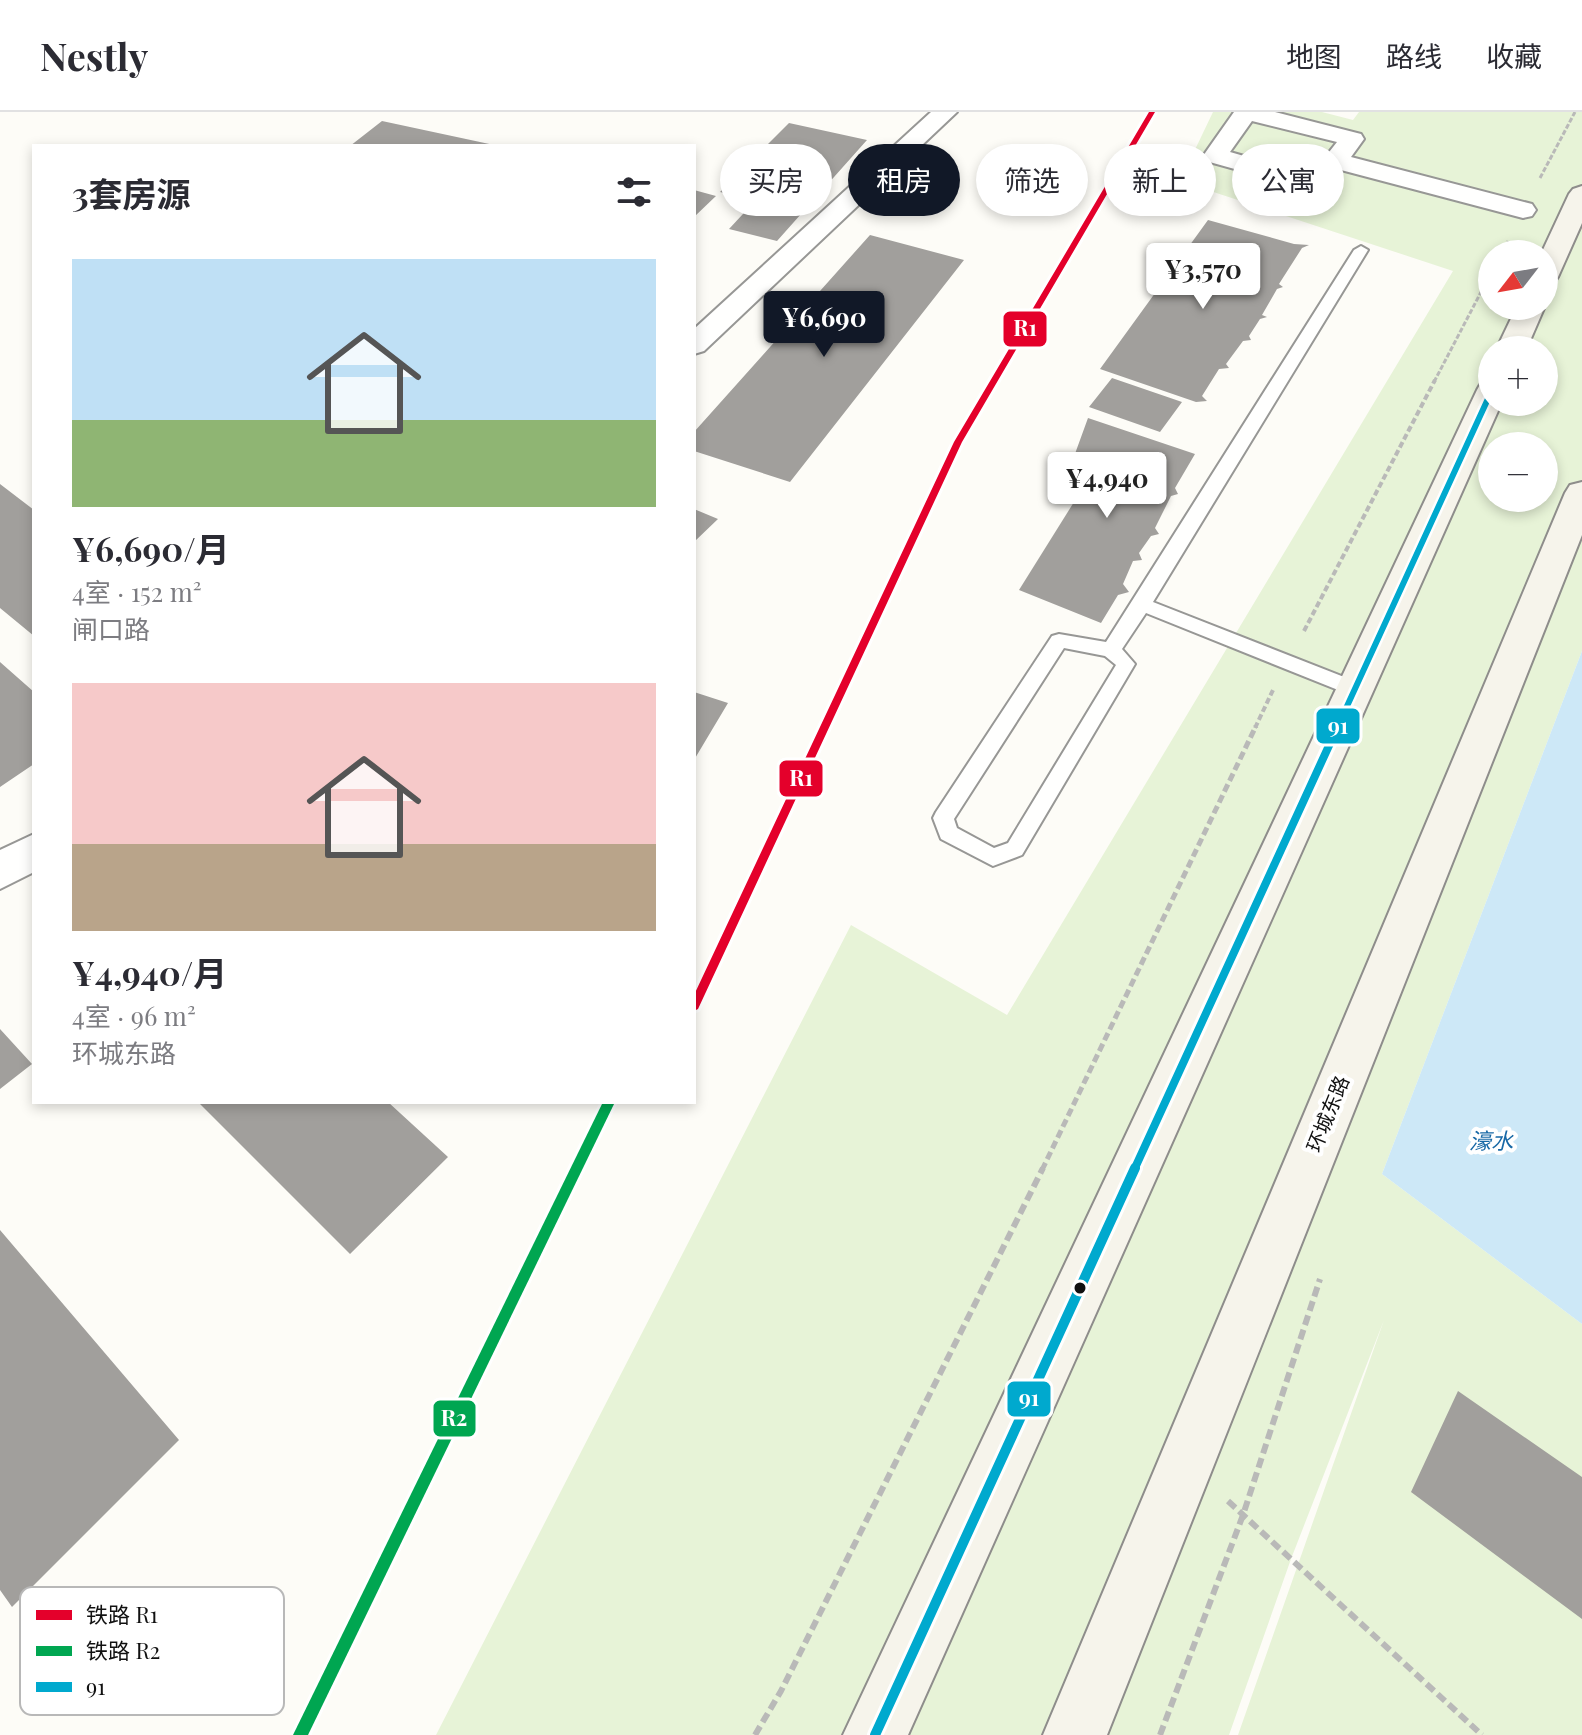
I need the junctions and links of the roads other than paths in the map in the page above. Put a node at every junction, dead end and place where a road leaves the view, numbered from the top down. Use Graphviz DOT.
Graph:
graph roads {
  1 [pos="945,112"];
  2 [pos="1247,112"];
  3 [pos="1344,150"];
  4 [pos="1232,161"];
  5 [pos="1344,163"];
  6 [pos="1582,194"];
  7 [pos="1523,210"];
  8 [pos="1558,246"];
  9 [pos="1361,250"];
  10 [pos="696,343"];
  11 [pos="1480,416"];
  12 [pos="1582,493"];
  13 [pos="1142,605"];
  14 [pos="1111,650"];
  15 [pos="1355,689"];
  16 [pos="32,852"];
  17 [pos="0,871"];
  18 [pos="875,1735"];
  19 [pos="1075,1735"];
  1 -- 10 [label="street"];
  2 -- 3 [label="street"];
  2 -- 4 [label="street"];
  5 -- 7 [label="street"];
  6 -- 8 [label="main road"];
  9 -- 13 [label="lane"];
  11 -- 15 [label="main road"];
  12 -- 19 [label="main road, 环城东路"];
  13 -- 14 [label="lane"];
  13 -- 15 [label="lane"];
  14 -- 14 [label="lane"];
  15 -- 18 [label="main road"];
  16 -- 17 [label="street"];
}
